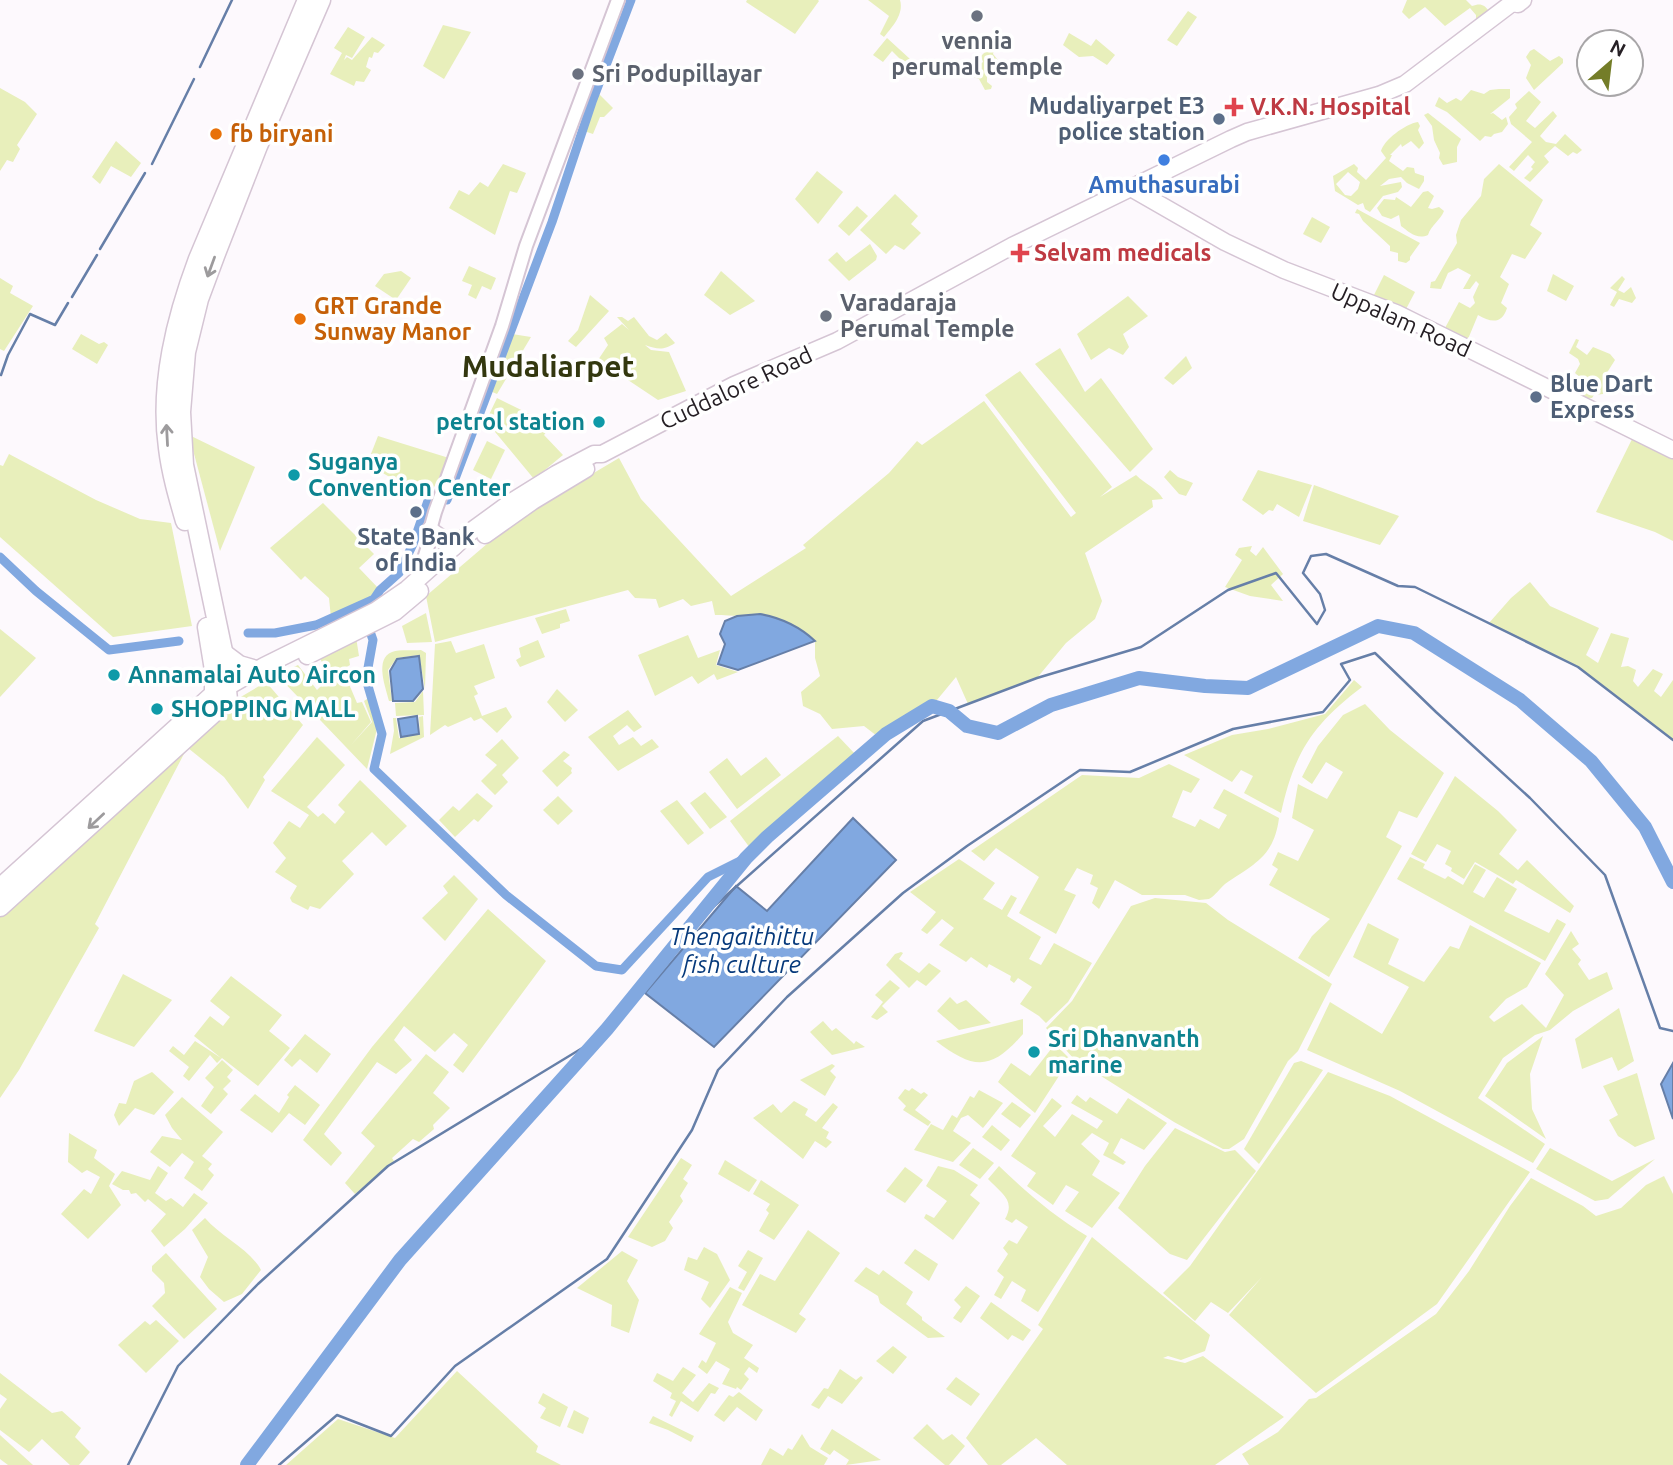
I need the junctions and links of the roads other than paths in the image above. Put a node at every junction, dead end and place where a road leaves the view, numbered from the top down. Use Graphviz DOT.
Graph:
graph roads {
  1 [pos="307,0"];
  2 [pos="321,0"];
  3 [pos="618,0"];
  4 [pos="1516,1"];
  5 [pos="1131,188"];
  6 [pos="1673,450"];
  7 [pos="602,454"];
  8 [pos="430,530"];
  9 [pos="454,547"];
  10 [pos="412,591"];
  11 [pos="207,600"];
  12 [pos="343,634"];
  13 [pos="223,653"];
  14 [pos="256,670"];
  15 [pos="223,697"];
  16 [pos="0,888"];
  17 [pos="0,907"];
  11 -- 1 [label="highway, one-way"];
  2 -- 11 [label="highway, one-way"];
  3 -- 8 [label="street"];
  4 -- 5 [label="main road, Cuddalore Road"];
  5 -- 6 [label="main road, Uppalam Road"];
  5 -- 7 [label="main road, Cuddalore Road"];
  7 -- 9 [label="main road, Cuddalore Road"];
  7 -- 10 [label="main road, Cuddalore Road"];
  8 -- 9 [label="main road"];
  8 -- 10 [label="street"];
  9 -- 10 [label="main road, Cuddalore Road"];
  10 -- 12 [label="main road, Cuddalore Road"];
  11 -- 13 [label="highway"];
  11 -- 15 [label="highway"];
  12 -- 14 [label="main road, Cuddalore Road"];
  12 -- 15 [label="main road, Cuddalore Road"];
  13 -- 14 [label="highway"];
  13 -- 15 [label="highway"];
  14 -- 15 [label="main road, Cuddalore Road"];
  15 -- 16 [label="highway"];
  15 -- 17 [label="highway, one-way"];
}
